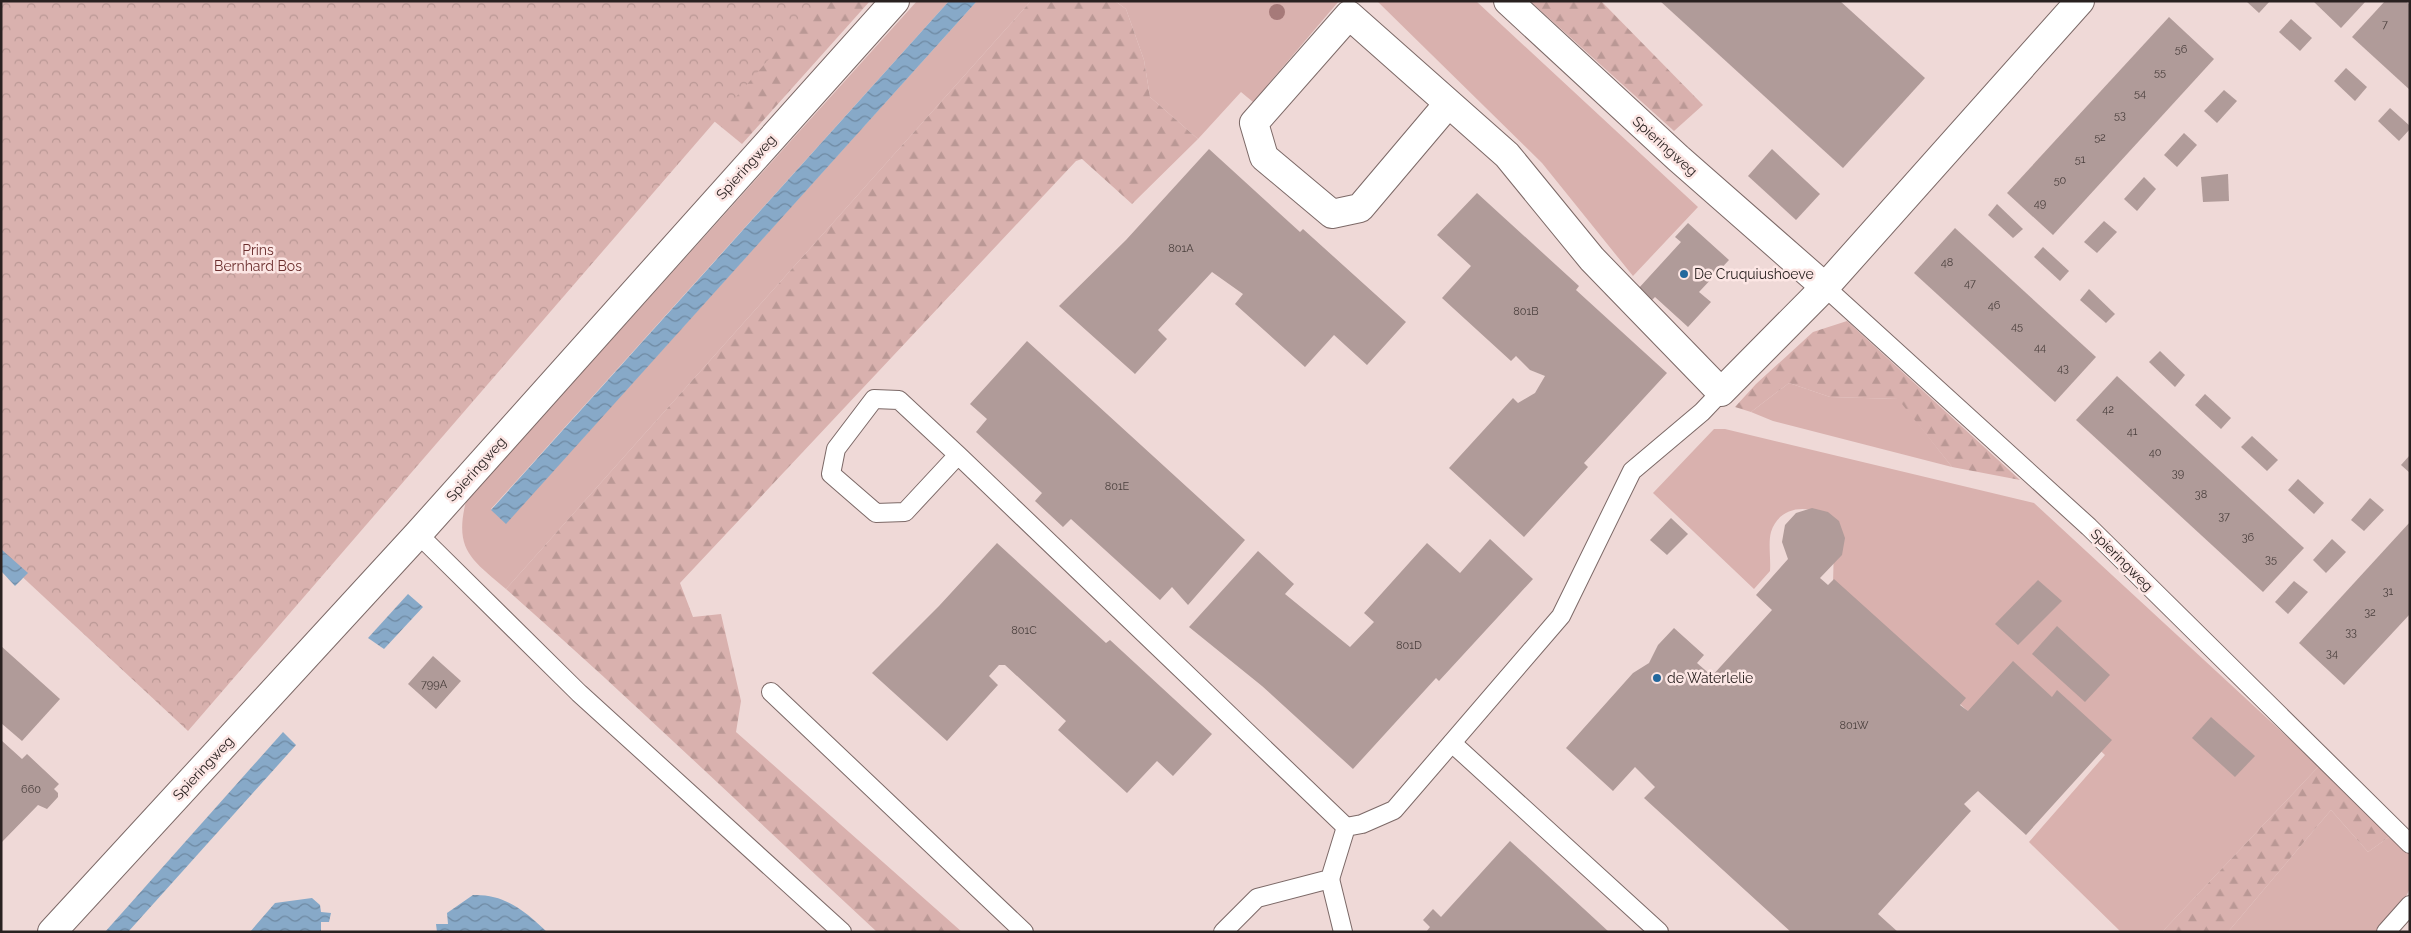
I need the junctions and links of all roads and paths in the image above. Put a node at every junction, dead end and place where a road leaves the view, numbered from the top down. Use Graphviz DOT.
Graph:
graph roads {
  1 [pos="895,1"];
  2 [pos="1508,1"];
  3 [pos="2080,1"];
  4 [pos="1448,104"];
  5 [pos="1824,287"];
  6 [pos="1720,392"];
  7 [pos="958,455"];
  8 [pos="418,534"];
  9 [pos="771,692"];
  10 [pos="1452,743"];
  11 [pos="1346,827"];
  12 [pos="2410,844"];
  13 [pos="1330,879"];
  14 [pos="2410,905"];
  15 [pos="52,932"];
  16 [pos="842,932"];
  17 [pos="1024,932"];
  18 [pos="1223,932"];
  19 [pos="1343,932"];
  20 [pos="1659,932"];
  21 [pos="2386,932"];
  1 -- 8 [label="street, Spieringweg"];
  2 -- 5 [label="street, Spieringweg"];
  3 -- 5 [label="street"];
  4 -- 4 [label="street"];
  4 -- 6 [label="street"];
  5 -- 6 [label="street"];
  5 -- 12 [label="lane, Spieringweg"];
  6 -- 10 [label="lane"];
  7 -- 7 [label="lane"];
  7 -- 11 [label="lane"];
  8 -- 15 [label="street, Spieringweg"];
  8 -- 16 [label="lane"];
  9 -- 17 [label="lane"];
  10 -- 11 [label="lane"];
  10 -- 20 [label="lane"];
  11 -- 13 [label="lane"];
  13 -- 18 [label="lane"];
  13 -- 19 [label="lane"];
  14 -- 21 [label="lane"];
}
